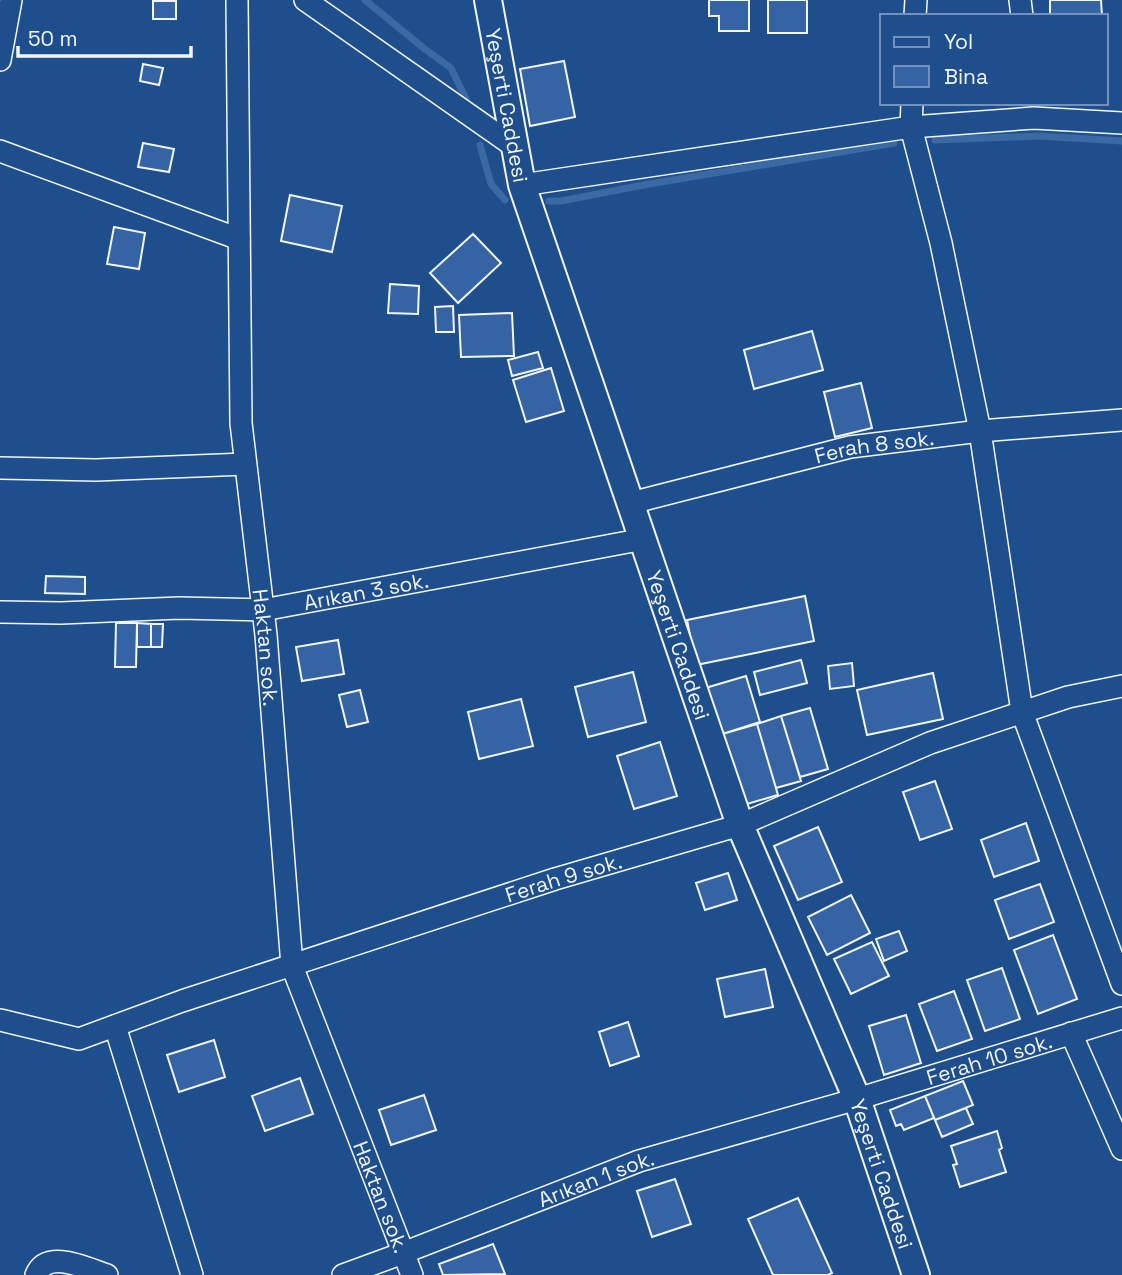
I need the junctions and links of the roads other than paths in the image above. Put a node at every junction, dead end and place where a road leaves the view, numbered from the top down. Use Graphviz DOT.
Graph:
graph roads {
  1 [pos="10,0"];
  2 [pos="237,0"];
  3 [pos="304,0"];
  4 [pos="488,0"];
  5 [pos="0,60"];
  6 [pos="912,105"];
  7 [pos="1033,111"];
  8 [pos="1122,123"];
  9 [pos="911,127"];
  10 [pos="515,147"];
  11 [pos="0,151"];
  12 [pos="522,185"];
  13 [pos="239,239"];
  14 [pos="1122,420"];
  15 [pos="980,431"];
  16 [pos="245,464"];
  17 [pos="0,468"];
  18 [pos="631,503"];
  19 [pos="644,540"];
  20 [pos="263,610"];
  21 [pos="0,612"];
  22 [pos="1122,685"];
  23 [pos="1023,712"];
  24 [pos="740,825"];
  25 [pos="292,966"];
  26 [pos="1122,984"];
  27 [pos="1122,1017"];
  28 [pos="0,1020"];
  29 [pos="115,1026"];
  30 [pos="1071,1033"];
  31 [pos="857,1099"];
  32 [pos="1122,1149"];
  33 [pos="403,1253"];
  34 [pos="36,1275"];
  35 [pos="107,1275"];
  36 [pos="192,1275"];
  37 [pos="343,1275"];
  38 [pos="412,1275"];
  39 [pos="916,1275"];
  1 -- 5 [label="street"];
  2 -- 13 [label="street, Haktan sok."];
  3 -- 10 [label="street"];
  4 -- 10 [label="street, Yeşerti Caddesi"];
  6 -- 9 [label="street"];
  7 -- 8 [label="street"];
  7 -- 9 [label="street"];
  9 -- 12 [label="street"];
  9 -- 15 [label="street"];
  10 -- 12 [label="street, Yeşerti Caddesi"];
  11 -- 13 [label="street"];
  12 -- 18 [label="street, Yeşerti Caddesi"];
  13 -- 16 [label="street, Haktan sok."];
  14 -- 15 [label="street, Ferah 8 sok."];
  15 -- 18 [label="street, Ferah 8 sok."];
  15 -- 23 [label="street"];
  16 -- 17 [label="street"];
  16 -- 20 [label="street, Haktan sok."];
  18 -- 19 [label="street, Yeşerti Caddesi"];
  19 -- 20 [label="street, Arıkan 3 sok."];
  19 -- 24 [label="street, Yeşerti Caddesi"];
  20 -- 21 [label="street, Arıkan 3 sok."];
  20 -- 25 [label="street, Haktan sok."];
  22 -- 23 [label="street, Ferah 9 sok."];
  23 -- 24 [label="street, Ferah 9 sok."];
  23 -- 26 [label="street"];
  24 -- 25 [label="street, Ferah 9 sok."];
  24 -- 31 [label="street, Yeşerti Caddesi"];
  25 -- 29 [label="street, Ferah 9 sok."];
  25 -- 33 [label="street, Haktan sok."];
  27 -- 30 [label="street, Ferah 10 sok."];
  28 -- 29 [label="street, Ferah 9 sok."];
  29 -- 36 [label="street"];
  30 -- 31 [label="street, Ferah 10 sok."];
  30 -- 32 [label="street"];
  31 -- 33 [label="street, Arıkan 1 sok."];
  31 -- 39 [label="street, Yeşerti Caddesi"];
  33 -- 37 [label="street, Arıkan 1 sok."];
  33 -- 38 [label="street, Haktan sok."];
  34 -- 35 [label="street"];
}
